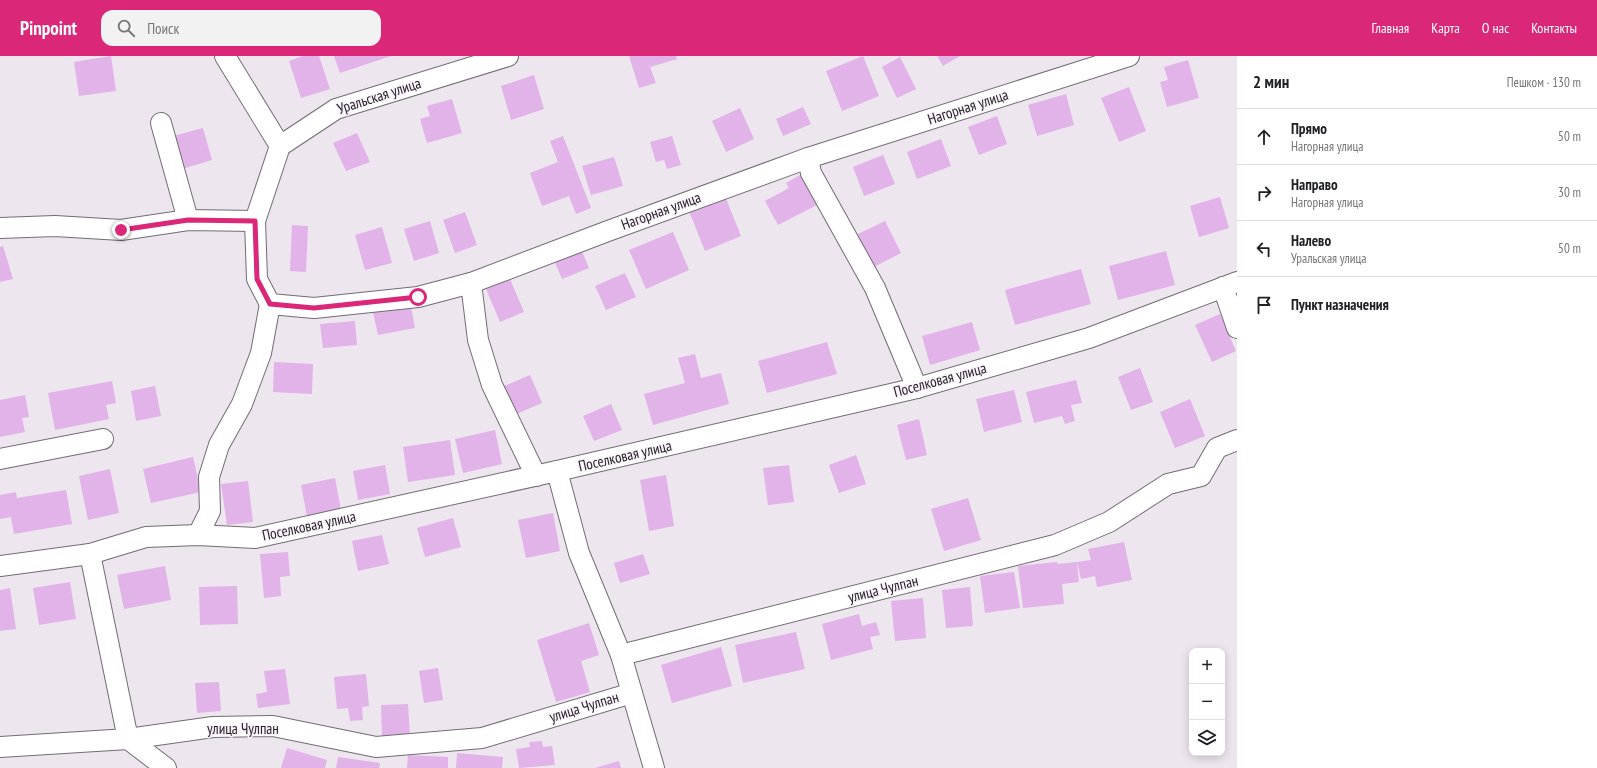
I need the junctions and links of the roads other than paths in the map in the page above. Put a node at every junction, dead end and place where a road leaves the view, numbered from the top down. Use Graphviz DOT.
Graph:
graph roads {
  1 [pos="225,56"];
  2 [pos="508,56"];
  3 [pos="1129,56"];
  4 [pos="161,123"];
  5 [pos="280,146"];
  6 [pos="808,158"];
  7 [pos="188,220"];
  8 [pos="255,221"];
  9 [pos="0,228"];
  10 [pos="471,283"];
  11 [pos="1230,284"];
  12 [pos="270,304"];
  13 [pos="1237,328"];
  14 [pos="917,388"];
  15 [pos="103,439"];
  16 [pos="1237,440"];
  17 [pos="0,459"];
  18 [pos="557,471"];
  19 [pos="536,476"];
  20 [pos="198,534"];
  21 [pos="90,554"];
  22 [pos="0,566"];
  23 [pos="621,655"];
  24 [pos="632,693"];
  25 [pos="128,739"];
  26 [pos="0,746"];
  27 [pos="166,768"];
  28 [pos="654,768"];
  1 -- 5 [label="street"];
  2 -- 5 [label="street, Уральская улица"];
  3 -- 6 [label="street, Нагорная улица"];
  4 -- 7 [label="street"];
  5 -- 8 [label="street"];
  6 -- 10 [label="street, Нагорная улица"];
  6 -- 14 [label="street"];
  7 -- 8 [label="street"];
  7 -- 9 [label="street"];
  8 -- 12 [label="street"];
  10 -- 12 [label="street, Нагорная улица"];
  10 -- 19 [label="street"];
  11 -- 13 [label="street"];
  11 -- 14 [label="street, Поселковая улица"];
  12 -- 20 [label="street"];
  14 -- 18 [label="street, Поселковая улица"];
  15 -- 17 [label="street"];
  16 -- 23 [label="street, улица Чулпан"];
  18 -- 19 [label="street, Поселковая улица"];
  18 -- 23 [label="street"];
  19 -- 20 [label="street, Поселковая улица"];
  20 -- 21 [label="street, Поселковая улица"];
  21 -- 22 [label="street, Поселковая улица"];
  21 -- 25 [label="street"];
  23 -- 24 [label="street, улица Чулпан"];
  24 -- 25 [label="street, улица Чулпан"];
  24 -- 28 [label="street"];
  25 -- 26 [label="street, улица Чулпан"];
  25 -- 27 [label="street"];
}
